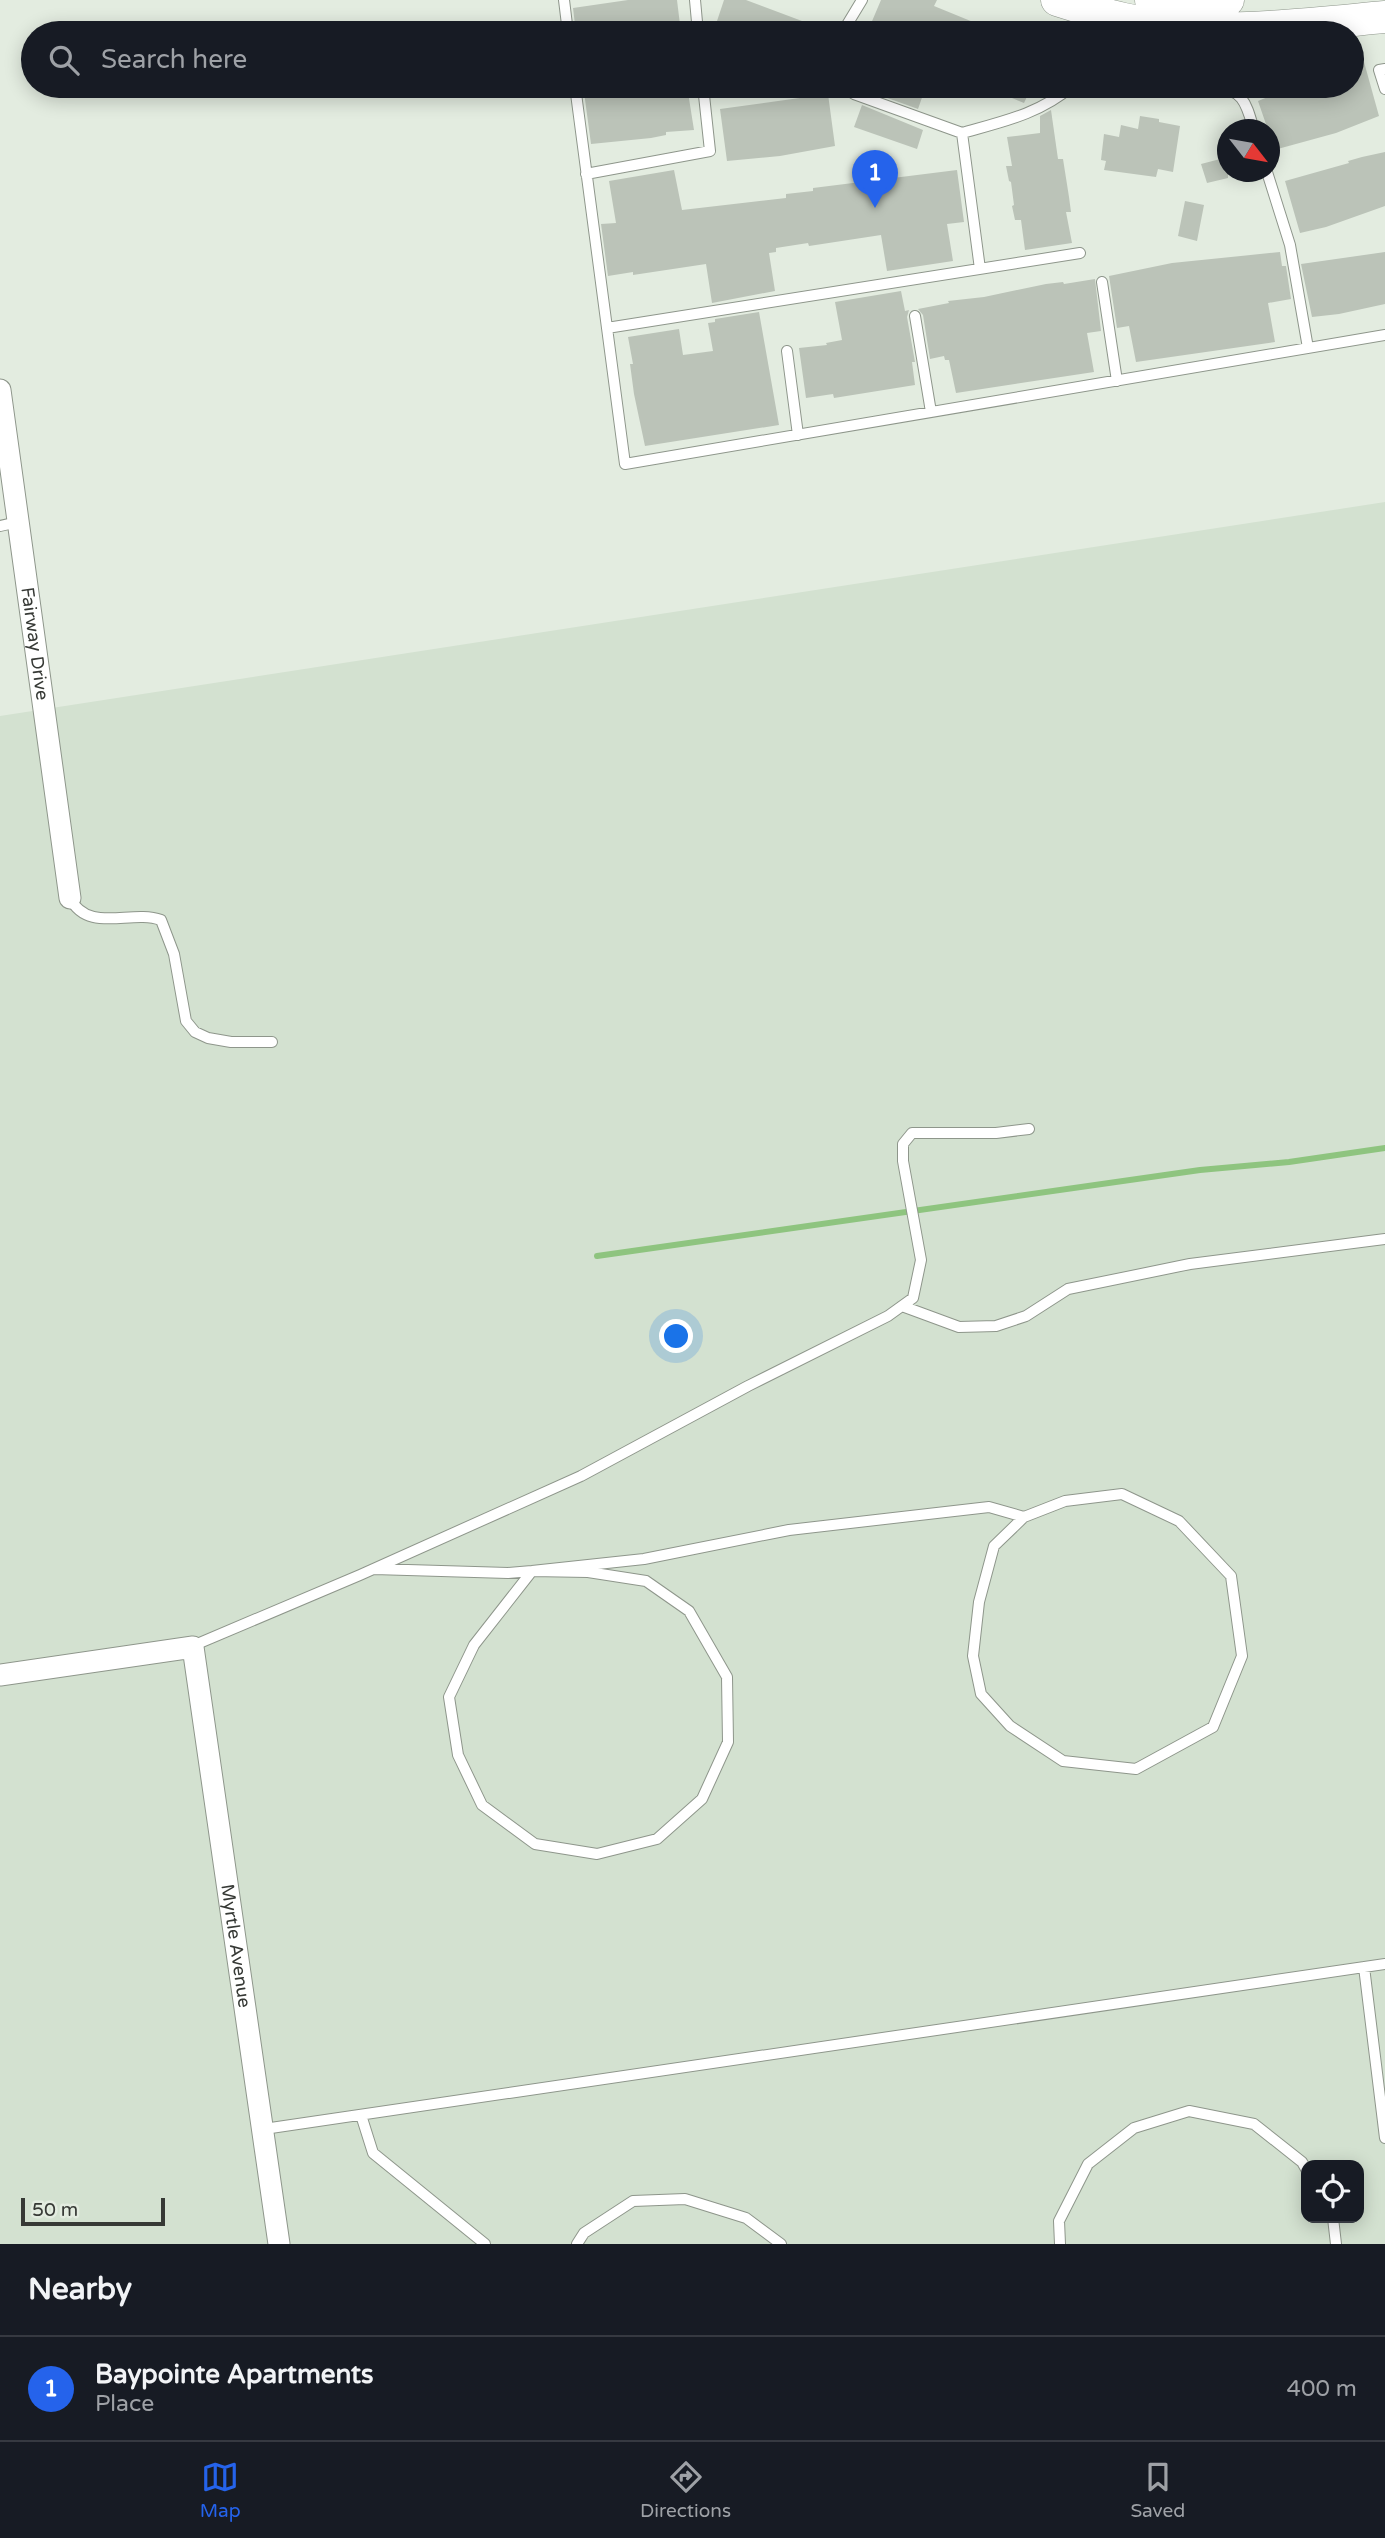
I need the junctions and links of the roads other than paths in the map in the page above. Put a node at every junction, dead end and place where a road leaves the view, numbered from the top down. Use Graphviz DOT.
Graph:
graph roads {
  1 [pos="564,0"];
  2 [pos="695,0"];
  3 [pos="862,0"];
  4 [pos="1057,0"];
  5 [pos="1228,0"];
  6 [pos="1130,13"];
  7 [pos="1385,17"];
  8 [pos="567,21"];
  9 [pos="697,21"];
  10 [pos="849,21"];
  11 [pos="1166,21"];
  12 [pos="1336,21"];
  13 [pos="1385,69"];
  14 [pos="1385,89"];
  15 [pos="576,98"];
  16 [pos="704,98"];
  17 [pos="865,98"];
  18 [pos="1057,98"];
  19 [pos="1242,98"];
  20 [pos="1251,119"];
  21 [pos="962,133"];
  22 [pos="586,174"];
  23 [pos="1270,182"];
  24 [pos="1080,253"];
  25 [pos="980,269"];
  26 [pos="1102,282"];
  27 [pos="915,316"];
  28 [pos="607,328"];
  29 [pos="1385,335"];
  30 [pos="1308,348"];
  31 [pos="787,351"];
  32 [pos="1117,381"];
  33 [pos="0,390"];
  34 [pos="931,412"];
  35 [pos="798,435"];
  36 [pos="9,524"];
  37 [pos="70,898"];
  38 [pos="272,1042"];
  39 [pos="1029,1129"];
  40 [pos="1385,1239"];
  41 [pos="902,1306"];
  42 [pos="1024,1517"];
  43 [pos="374,1569"];
  44 [pos="532,1571"];
  45 [pos="190,1648"];
  46 [pos="0,1675"];
  47 [pos="1385,1964"];
  48 [pos="1364,1967"];
  49 [pos="361,2115"];
  50 [pos="264,2129"];
  51 [pos="1385,2138"];
  52 [pos="1301,2161"];
  53 [pos="1334,2223"];
  54 [pos="279,2244"];
  55 [pos="485,2244"];
  56 [pos="577,2244"];
  57 [pos="781,2244"];
  58 [pos="1060,2244"];
  59 [pos="1336,2244"];
  1 -- 8 [label="lane"];
  2 -- 9 [label="lane"];
  3 -- 10 [label="lane"];
  4 -- 6 [label="street"];
  5 -- 6 [label="street"];
  6 -- 11 [label="street"];
  7 -- 12 [label="street"];
  13 -- 14 [label="lane"];
  15 -- 22 [label="lane"];
  16 -- 22 [label="lane"];
  17 -- 21 [label="lane"];
  18 -- 21 [label="lane"];
  19 -- 20 [label="lane"];
  21 -- 25 [label="lane"];
  22 -- 28 [label="lane"];
  23 -- 30 [label="lane"];
  24 -- 25 [label="lane"];
  25 -- 28 [label="lane"];
  26 -- 32 [label="lane"];
  27 -- 34 [label="lane"];
  28 -- 35 [label="lane"];
  29 -- 30 [label="lane"];
  30 -- 32 [label="lane"];
  31 -- 35 [label="lane"];
  32 -- 34 [label="lane"];
  33 -- 36 [label="street, Fairway Drive"];
  34 -- 35 [label="lane"];
  36 -- 37 [label="street, Fairway Drive"];
  37 -- 38 [label="lane"];
  39 -- 41 [label="lane"];
  40 -- 41 [label="lane"];
  41 -- 43 [label="lane"];
  42 -- 42 [label="lane"];
  42 -- 44 [label="lane"];
  43 -- 44 [label="lane"];
  43 -- 45 [label="lane"];
  44 -- 44 [label="lane"];
  45 -- 46 [label="street"];
  45 -- 50 [label="street, Myrtle Avenue"];
  47 -- 48 [label="lane"];
  48 -- 49 [label="lane"];
  48 -- 51 [label="lane"];
  49 -- 50 [label="lane"];
  49 -- 55 [label="lane"];
  50 -- 54 [label="street, Myrtle Avenue"];
  52 -- 58 [label="lane"];
  53 -- 59 [label="lane"];
  56 -- 57 [label="lane"];
}
